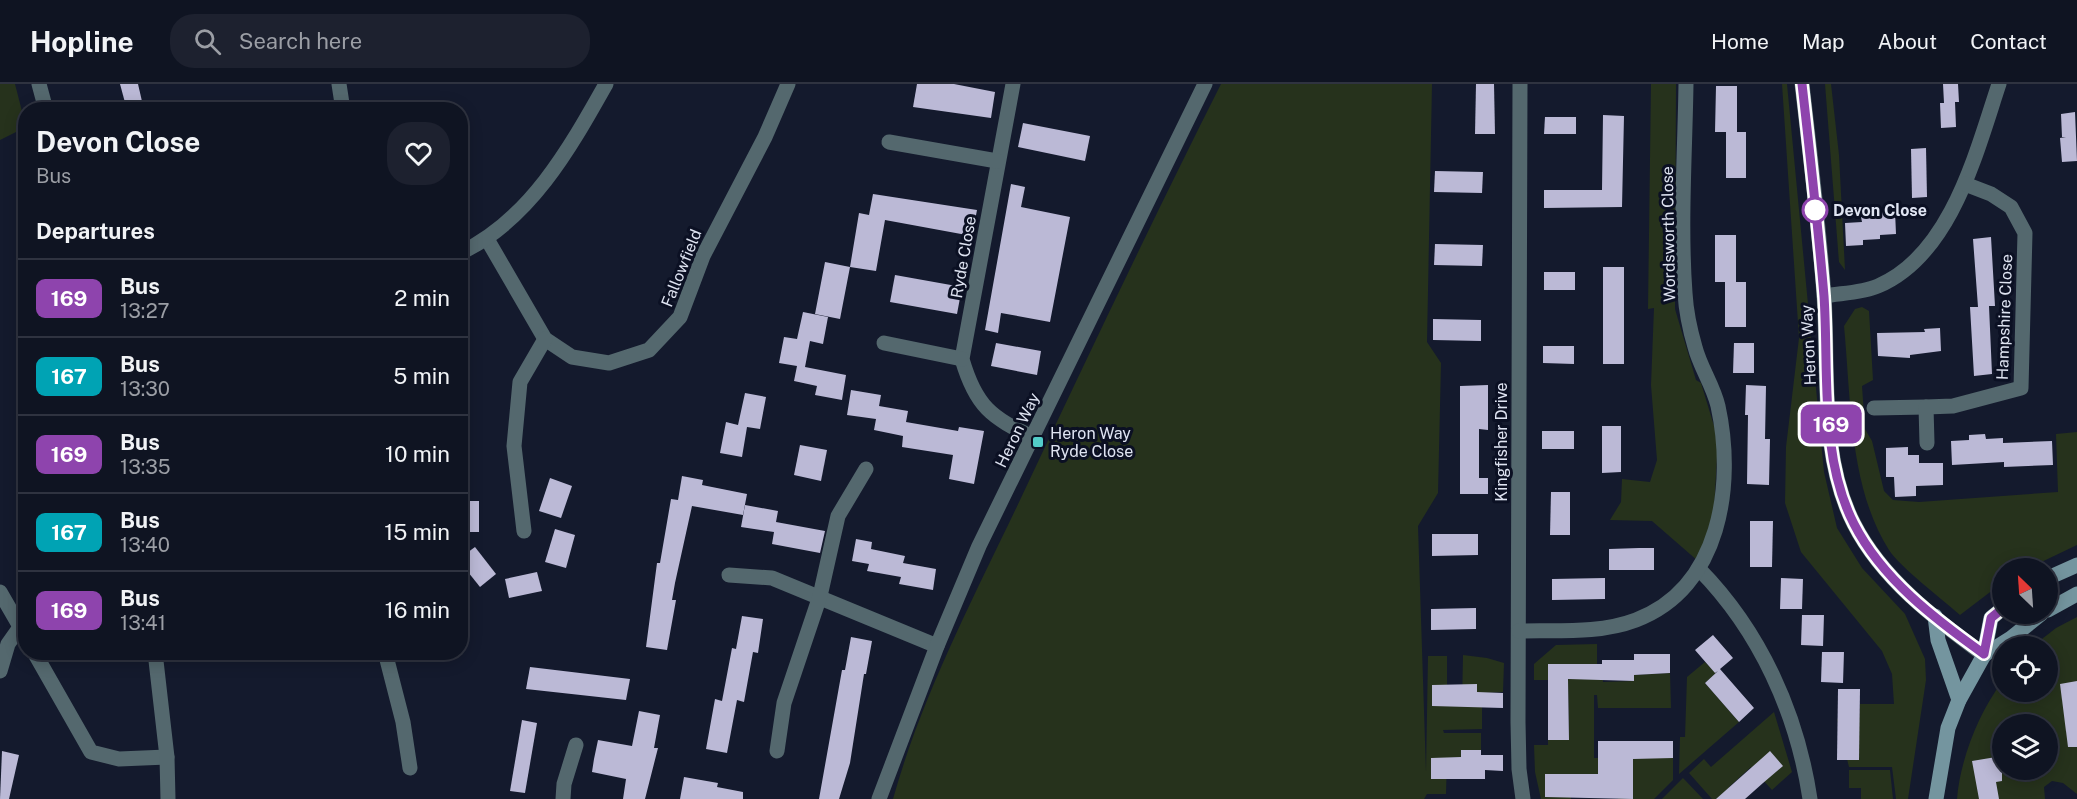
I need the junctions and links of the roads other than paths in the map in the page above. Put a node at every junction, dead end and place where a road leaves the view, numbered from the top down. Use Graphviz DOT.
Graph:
graph roads {
  1 [pos="39,84"];
  2 [pos="339,84"];
  3 [pos="606,84"];
  4 [pos="788,84"];
  5 [pos="1013,84"];
  6 [pos="1205,84"];
  7 [pos="1520,84"];
  8 [pos="1686,84"];
  9 [pos="1802,84"];
  10 [pos="1999,84"];
  11 [pos="44,102"];
  12 [pos="342,102"];
  13 [pos="888,142"];
  14 [pos="997,161"];
  15 [pos="1965,184"];
  16 [pos="487,239"];
  17 [pos="468,249"];
  18 [pos="1824,296"];
  19 [pos="545,339"];
  20 [pos="884,343"];
  21 [pos="962,359"];
  22 [pos="1926,407"];
  23 [pos="1874,408"];
  24 [pos="1034,438"];
  25 [pos="1927,443"];
  26 [pos="866,469"];
  27 [pos="524,531"];
  28 [pos="2077,565"];
  29 [pos="1699,569"];
  30 [pos="2058,574"];
  31 [pos="729,575"];
  32 [pos="0,592"];
  33 [pos="2077,594"];
  34 [pos="820,597"];
  35 [pos="2058,604"];
  36 [pos="1935,616"];
  37 [pos="1992,617"];
  38 [pos="18,623"];
  39 [pos="2028,624"];
  40 [pos="1520,631"];
  41 [pos="18,636"];
  42 [pos="937,646"];
  43 [pos="1984,654"];
  44 [pos="39,660"];
  45 [pos="156,660"];
  46 [pos="387,660"];
  47 [pos="0,671"];
  48 [pos="1959,700"];
  49 [pos="576,745"];
  50 [pos="777,751"];
  51 [pos="167,757"];
  52 [pos="410,768"];
  53 [pos="168,799"];
  54 [pos="563,799"];
  55 [pos="879,799"];
  56 [pos="1523,799"];
  57 [pos="1810,799"];
  58 [pos="1936,799"];
  1 -- 11 [label="street"];
  2 -- 12 [label="street"];
  3 -- 16 [label="street"];
  4 -- 19 [label="street, Fallowfield"];
  5 -- 14 [label="street, Ryde Close"];
  6 -- 24 [label="street, Heron Way"];
  7 -- 40 [label="street, Kingfisher Drive"];
  8 -- 29 [label="street, Wordsworth Close"];
  9 -- 18 [label="street, Heron Way"];
  10 -- 15 [label="street"];
  13 -- 14 [label="street"];
  14 -- 21 [label="street, Ryde Close"];
  15 -- 18 [label="street"];
  15 -- 22 [label="street, Hampshire Close"];
  16 -- 17 [label="street"];
  16 -- 19 [label="street, Fallowfield"];
  18 -- 36 [label="street, Heron Way"];
  19 -- 27 [label="street"];
  20 -- 21 [label="street"];
  21 -- 24 [label="street"];
  22 -- 23 [label="street"];
  22 -- 25 [label="street"];
  24 -- 42 [label="street, Heron Way"];
  26 -- 34 [label="street"];
  28 -- 30 [label="street"];
  29 -- 40 [label="street, Wordsworth Close"];
  29 -- 57 [label="street"];
  31 -- 34 [label="street"];
  32 -- 38 [label="street"];
  33 -- 35 [label="street"];
  34 -- 42 [label="street"];
  34 -- 50 [label="street"];
  36 -- 43 [label="street, Heron Way"];
  36 -- 48 [label="street"];
  37 -- 43 [label="street"];
  39 -- 43 [label="street"];
  40 -- 56 [label="street, Kingfisher Drive"];
  41 -- 47 [label="street"];
  42 -- 55 [label="street, Heron Way"];
  43 -- 48 [label="street"];
  44 -- 51 [label="street"];
  45 -- 51 [label="street"];
  46 -- 52 [label="street"];
  48 -- 58 [label="street"];
  49 -- 54 [label="street"];
  51 -- 53 [label="street"];
}
